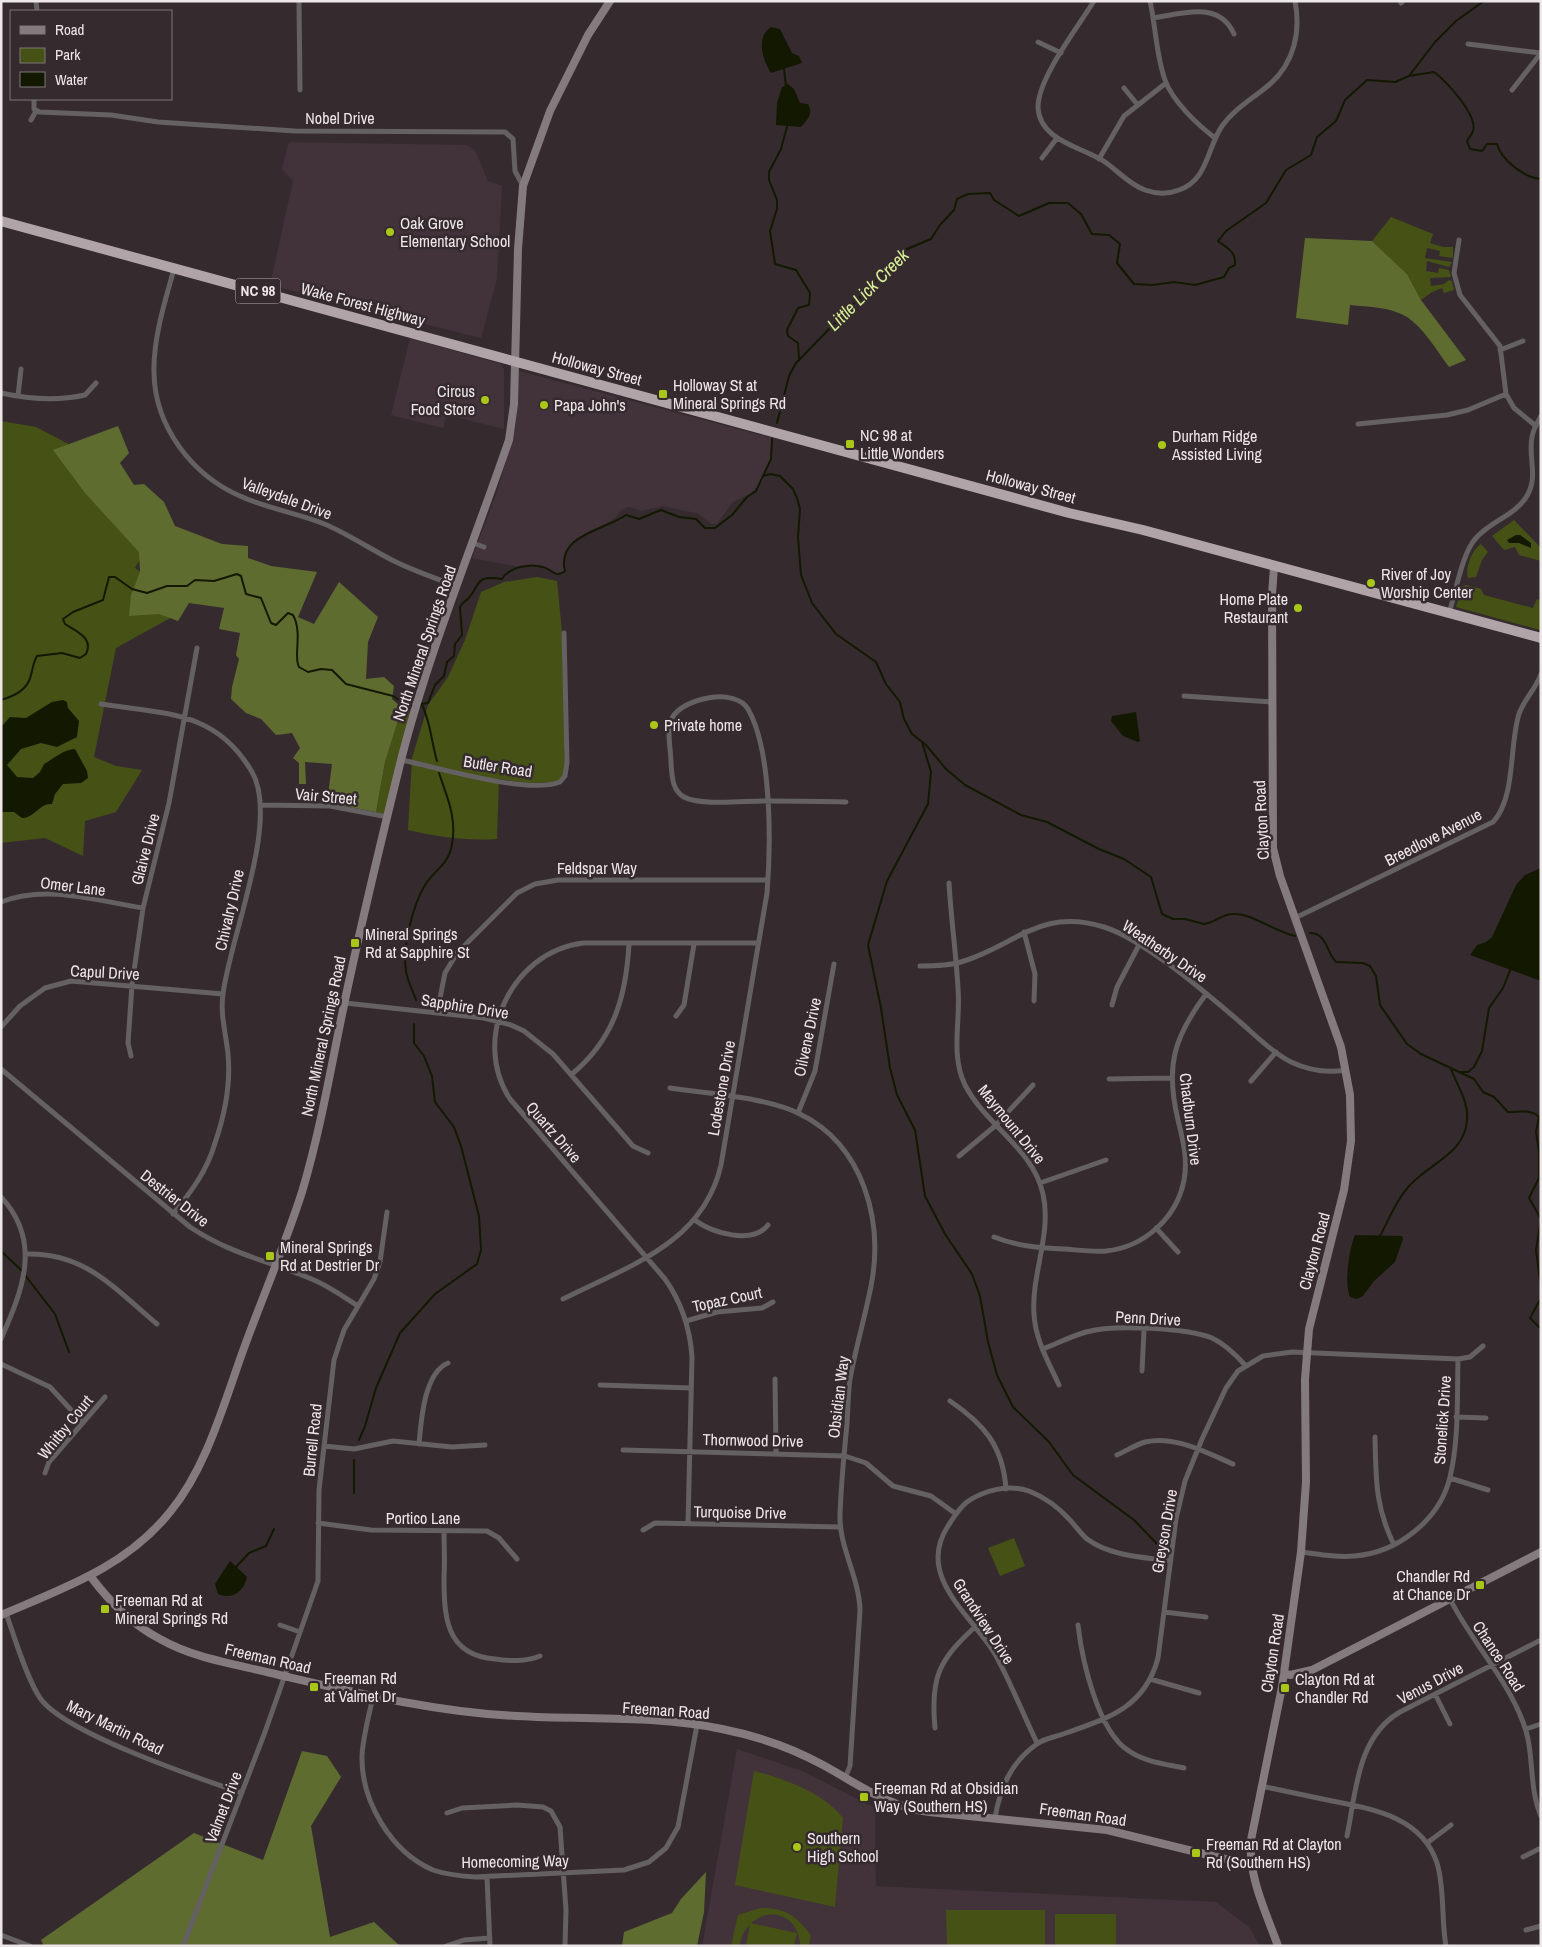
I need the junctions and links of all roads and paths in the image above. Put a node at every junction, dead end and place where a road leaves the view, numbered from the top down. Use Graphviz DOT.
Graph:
graph roads {
  1 [pos="299,1"];
  2 [pos="610,1"];
  3 [pos="1094,1"];
  4 [pos="1150,1"];
  5 [pos="1295,1"];
  6 [pos="1153,18"];
  7 [pos="1234,34"];
  8 [pos="1038,42"];
  9 [pos="1468,44"];
  10 [pos="1061,53"];
  11 [pos="1541,53"];
  12 [pos="1166,83"];
  13 [pos="1124,88"];
  14 [pos="300,90"];
  15 [pos="1512,90"];
  16 [pos="34,100"];
  17 [pos="1137,104"];
  18 [pos="36,111"];
  19 [pos="31,120"];
  20 [pos="1057,138"];
  21 [pos="1215,138"];
  22 [pos="1042,158"];
  23 [pos="1099,159"];
  24 [pos="524,186"];
  25 [pos="1,222"];
  26 [pos="1459,240"];
  27 [pos="174,268"];
  28 [pos="1523,341"];
  29 [pos="1500,350"];
  30 [pos="514,361"];
  31 [pos="21,369"];
  32 [pos="96,383"];
  33 [pos="1,393"];
  34 [pos="1506,394"];
  35 [pos="18,396"];
  36 [pos="1541,416"];
  37 [pos="1358,424"];
  38 [pos="1536,426"];
  39 [pos="1540,473"];
  40 [pos="1534,474"];
  41 [pos="473,543"];
  42 [pos="484,547"];
  43 [pos="1274,566"];
  44 [pos="457,586"];
  45 [pos="1449,614"];
  46 [pos="564,633"];
  47 [pos="1541,638"];
  48 [pos="196,648"];
  49 [pos="1541,674"];
  50 [pos="1184,696"];
  51 [pos="1272,702"];
  52 [pos="101,704"];
  53 [pos="183,717"];
  54 [pos="401,760"];
  55 [pos="768,801"];
  56 [pos="846,802"];
  57 [pos="262,806"];
  58 [pos="388,817"];
  59 [pos="768,880"];
  60 [pos="949,883"];
  61 [pos="1,902"];
  62 [pos="143,908"];
  63 [pos="1295,918"];
  64 [pos="1024,932"];
  65 [pos="758,943"];
  66 [pos="629,944"];
  67 [pos="694,944"];
  68 [pos="1139,945"];
  69 [pos="834,964"];
  70 [pos="954,964"];
  71 [pos="920,966"];
  72 [pos="132,985"];
  73 [pos="223,994"];
  74 [pos="1206,994"];
  75 [pos="1034,1001"];
  76 [pos="345,1003"];
  77 [pos="1112,1004"];
  78 [pos="437,1013"];
  79 [pos="676,1016"];
  80 [pos="498,1021"];
  81 [pos="1,1026"];
  82 [pos="1276,1052"];
  83 [pos="131,1056"];
  84 [pos="1,1069"];
  85 [pos="1346,1070"];
  86 [pos="572,1074"];
  87 [pos="1171,1078"];
  88 [pos="1110,1079"];
  89 [pos="1250,1082"];
  90 [pos="1034,1085"];
  91 [pos="670,1088"];
  92 [pos="732,1098"];
  93 [pos="798,1113"];
  94 [pos="995,1126"];
  95 [pos="648,1153"];
  96 [pos="958,1156"];
  97 [pos="1106,1160"];
  98 [pos="1040,1183"];
  99 [pos="1,1197"];
  100 [pos="387,1212"];
  101 [pos="173,1214"];
  102 [pos="695,1220"];
  103 [pos="768,1225"];
  104 [pos="1156,1228"];
  105 [pos="994,1236"];
  106 [pos="1041,1248"];
  107 [pos="1178,1252"];
  108 [pos="26,1254"];
  109 [pos="646,1256"];
  110 [pos="275,1266"];
  111 [pos="563,1298"];
  112 [pos="773,1302"];
  113 [pos="358,1306"];
  114 [pos="686,1321"];
  115 [pos="157,1324"];
  116 [pos="1144,1330"];
  117 [pos="1,1339"];
  118 [pos="1483,1346"];
  119 [pos="1044,1349"];
  120 [pos="1307,1352"];
  121 [pos="1458,1359"];
  122 [pos="448,1363"];
  123 [pos="1,1364"];
  124 [pos="1245,1365"];
  125 [pos="1142,1371"];
  126 [pos="775,1379"];
  127 [pos="1059,1385"];
  128 [pos="600,1386"];
  129 [pos="691,1388"];
  130 [pos="106,1398"];
  131 [pos="950,1401"];
  132 [pos="1456,1417"];
  133 [pos="1486,1418"];
  134 [pos="83,1423"];
  135 [pos="1375,1437"];
  136 [pos="419,1444"];
  137 [pos="485,1445"];
  138 [pos="324,1446"];
  139 [pos="1198,1449"];
  140 [pos="623,1450"];
  141 [pos="689,1451"];
  142 [pos="776,1453"];
  143 [pos="1117,1455"];
  144 [pos="843,1456"];
  145 [pos="1233,1464"];
  146 [pos="45,1473"];
  147 [pos="1450,1478"];
  148 [pos="1006,1489"];
  149 [pos="1488,1490"];
  150 [pos="956,1514"];
  151 [pos="318,1523"];
  152 [pos="688,1524"];
  153 [pos="839,1527"];
  154 [pos="444,1530"];
  155 [pos="643,1530"];
  156 [pos="1394,1545"];
  157 [pos="1301,1552"];
  158 [pos="1541,1552"];
  159 [pos="517,1559"];
  160 [pos="1170,1560"];
  161 [pos="91,1576"];
  162 [pos="1450,1599"];
  163 [pos="1164,1612"];
  164 [pos="4,1614"];
  165 [pos="1206,1617"];
  166 [pos="280,1625"];
  167 [pos="1078,1625"];
  168 [pos="976,1626"];
  169 [pos="300,1632"];
  170 [pos="1541,1640"];
  171 [pos="540,1656"];
  172 [pos="1491,1665"];
  173 [pos="1284,1673"];
  174 [pos="285,1676"];
  175 [pos="1150,1679"];
  176 [pos="1200,1693"];
  177 [pos="1435,1694"];
  178 [pos="373,1696"];
  179 [pos="1104,1718"];
  180 [pos="1450,1724"];
  181 [pos="1541,1724"];
  182 [pos="697,1725"];
  183 [pos="935,1728"];
  184 [pos="1526,1729"];
  185 [pos="1037,1744"];
  186 [pos="1184,1768"];
  187 [pos="845,1778"];
  188 [pos="1260,1786"];
  189 [pos="242,1793"];
  190 [pos="1354,1805"];
  191 [pos="447,1813"];
  192 [pos="1541,1816"];
  193 [pos="995,1818"];
  194 [pos="1451,1825"];
  195 [pos="1347,1836"];
  196 [pos="1427,1843"];
  197 [pos="1541,1848"];
  198 [pos="1523,1857"];
  199 [pos="1250,1863"];
  200 [pos="563,1873"];
  201 [pos="487,1877"];
  202 [pos="1541,1926"];
  203 [pos="1526,1930"];
  204 [pos="1,1935"];
  205 [pos="490,1938"];
  206 [pos="30,1946"];
  207 [pos="183,1946"];
  208 [pos="446,1946"];
  209 [pos="490,1946"];
  210 [pos="565,1946"];
  211 [pos="1278,1946"];
  212 [pos="1446,1946"];
  1 -- 14 [label="street"];
  2 -- 24 [label="street, North Mineral Springs Road"];
  3 -- 10 [label="street"];
  4 -- 6 [label="street"];
  5 -- 21 [label="street"];
  6 -- 7 [label="street"];
  6 -- 12 [label="street"];
  8 -- 10 [label="street"];
  9 -- 11 [label="street"];
  10 -- 20 [label="street"];
  11 -- 15 [label="street"];
  12 -- 17 [label="street"];
  12 -- 21 [label="street"];
  13 -- 17 [label="street"];
  16 -- 18 [label="street"];
  17 -- 23 [label="street"];
  18 -- 19 [label="street"];
  18 -- 24 [label="street, Nobel Drive"];
  20 -- 22 [label="street"];
  20 -- 23 [label="street"];
  21 -- 23 [label="street"];
  24 -- 30 [label="street, North Mineral Springs Road"];
  25 -- 27 [label="highway, Wake Forest Highway / NC 98"];
  26 -- 29 [label="street"];
  27 -- 30 [label="highway, Wake Forest Highway / NC 98"];
  27 -- 44 [label="street, Valleydale Drive"];
  28 -- 29 [label="street"];
  29 -- 34 [label="street"];
  30 -- 41 [label="street, North Mineral Springs Road"];
  30 -- 43 [label="highway, Holloway Street / NC 98"];
  31 -- 35 [label="street"];
  32 -- 35 [label="street"];
  33 -- 35 [label="street"];
  34 -- 37 [label="street"];
  34 -- 38 [label="street"];
  36 -- 38 [label="street"];
  38 -- 40 [label="street"];
  39 -- 40 [label="street"];
  40 -- 45 [label="street"];
  41 -- 42 [label="street"];
  41 -- 44 [label="street, North Mineral Springs Road"];
  43 -- 45 [label="highway, Holloway Street / NC 98"];
  43 -- 51 [label="street, Clayton Road"];
  44 -- 54 [label="street, North Mineral Springs Road"];
  45 -- 47 [label="highway, Holloway Street / NC 98"];
  46 -- 54 [label="street, Butler Road"];
  48 -- 53 [label="street, Glaive Drive"];
  49 -- 63 [label="street, Breedlove Avenue"];
  50 -- 51 [label="street"];
  51 -- 63 [label="street, Clayton Road"];
  52 -- 53 [label="street, Chivalry Drive"];
  53 -- 57 [label="street, Chivalry Drive"];
  53 -- 62 [label="street, Glaive Drive"];
  54 -- 58 [label="street, North Mineral Springs Road"];
  55 -- 55 [label="street, Lodestone Drive"];
  55 -- 56 [label="street, Lodestone Drive"];
  55 -- 59 [label="street, Lodestone Drive"];
  57 -- 58 [label="street, Vair Street"];
  57 -- 73 [label="street, Chivalry Drive"];
  58 -- 76 [label="street, North Mineral Springs Road"];
  59 -- 65 [label="street, Lodestone Drive"];
  59 -- 78 [label="street, Feldspar Way"];
  60 -- 70 [label="street"];
  61 -- 62 [label="street, Omer Lane"];
  62 -- 72 [label="street, Glaive Drive"];
  63 -- 85 [label="street, Clayton Road"];
  64 -- 68 [label="street, Weatherby Drive"];
  64 -- 70 [label="street, Weatherby Drive"];
  64 -- 75 [label="street"];
  65 -- 67 [label="street, Quartz Drive"];
  65 -- 92 [label="street, Lodestone Drive"];
  66 -- 67 [label="street, Quartz Drive"];
  66 -- 80 [label="street, Quartz Drive"];
  66 -- 86 [label="street"];
  67 -- 79 [label="street"];
  68 -- 74 [label="street, Weatherby Drive"];
  68 -- 77 [label="street"];
  69 -- 93 [label="street, Oilvene Drive"];
  70 -- 71 [label="street, Weatherby Drive"];
  70 -- 94 [label="street, Maymount Drive"];
  72 -- 73 [label="street, Capul Drive"];
  72 -- 81 [label="street, Capul Drive"];
  72 -- 83 [label="street, Glaive Drive"];
  73 -- 101 [label="street, Chivalry Drive"];
  74 -- 82 [label="street, Weatherby Drive"];
  74 -- 87 [label="street, Chadburn Drive"];
  76 -- 78 [label="street, Sapphire Drive"];
  76 -- 110 [label="street, North Mineral Springs Road"];
  78 -- 80 [label="street, Sapphire Drive"];
  80 -- 86 [label="street, Sapphire Drive"];
  80 -- 109 [label="street, Quartz Drive"];
  82 -- 85 [label="street, Weatherby Drive"];
  82 -- 89 [label="street"];
  84 -- 101 [label="street, Destrier Drive"];
  85 -- 120 [label="street, Clayton Road"];
  86 -- 95 [label="street, Sapphire Drive"];
  87 -- 88 [label="street"];
  87 -- 104 [label="street, Chadburn Drive"];
  90 -- 94 [label="street"];
  91 -- 92 [label="street, Obsidian Way"];
  92 -- 93 [label="street, Obsidian Way"];
  92 -- 102 [label="street, Lodestone Drive"];
  93 -- 144 [label="street, Obsidian Way"];
  94 -- 96 [label="street"];
  94 -- 98 [label="street, Maymount Drive"];
  97 -- 98 [label="street"];
  98 -- 106 [label="street, Maymount Drive"];
  99 -- 108 [label="street"];
  100 -- 113 [label="street, Burrell Road"];
  101 -- 110 [label="street, Destrier Drive"];
  102 -- 103 [label="street"];
  102 -- 109 [label="street, Lodestone Drive"];
  104 -- 106 [label="street, Chadburn Drive"];
  104 -- 107 [label="street"];
  105 -- 106 [label="street, Chadburn Drive"];
  106 -- 119 [label="street, Maymount Drive"];
  108 -- 115 [label="street"];
  108 -- 117 [label="street"];
  109 -- 111 [label="street, Lodestone Drive"];
  109 -- 114 [label="street, Quartz Drive"];
  110 -- 113 [label="street, Destrier Drive"];
  110 -- 161 [label="street, North Mineral Springs Road"];
  112 -- 114 [label="street, Topaz Court"];
  113 -- 138 [label="street, Burrell Road"];
  114 -- 129 [label="street, Quartz Drive"];
  116 -- 119 [label="street, Penn Drive"];
  116 -- 124 [label="street, Penn Drive"];
  116 -- 125 [label="street"];
  118 -- 121 [label="street, Greyson Drive"];
  119 -- 127 [label="street, Maymount Drive"];
  120 -- 121 [label="street, Greyson Drive"];
  120 -- 124 [label="street, Greyson Drive"];
  120 -- 157 [label="street, Clayton Road"];
  121 -- 132 [label="street, Stonelick Drive"];
  122 -- 136 [label="street"];
  123 -- 134 [label="street"];
  124 -- 139 [label="street, Greyson Drive"];
  126 -- 142 [label="street"];
  128 -- 129 [label="street"];
  129 -- 141 [label="street, Quartz Drive"];
  130 -- 134 [label="street, Whitby Court"];
  131 -- 148 [label="street"];
  132 -- 133 [label="street"];
  132 -- 147 [label="street, Stonelick Drive"];
  134 -- 146 [label="street, Whitby Court"];
  135 -- 156 [label="street"];
  136 -- 137 [label="street"];
  136 -- 138 [label="street"];
  138 -- 151 [label="street, Burrell Road"];
  139 -- 143 [label="street"];
  139 -- 145 [label="street"];
  139 -- 160 [label="street, Greyson Drive"];
  140 -- 141 [label="street, Thornwood Drive"];
  141 -- 142 [label="street, Thornwood Drive"];
  141 -- 152 [label="street, Quartz Drive"];
  142 -- 144 [label="street, Thornwood Drive"];
  144 -- 150 [label="street, Thornwood Drive"];
  144 -- 153 [label="street, Obsidian Way"];
  147 -- 149 [label="street"];
  147 -- 156 [label="street, Stonelick Drive"];
  148 -- 150 [label="street, Grandview Drive"];
  148 -- 160 [label="street, Grandview Drive"];
  150 -- 168 [label="street, Grandview Drive"];
  151 -- 154 [label="street, Portico Lane"];
  151 -- 169 [label="street, Burrell Road"];
  152 -- 153 [label="street, Turquoise Drive"];
  152 -- 155 [label="street, Turquoise Drive"];
  153 -- 187 [label="street, Obsidian Way"];
  154 -- 159 [label="street, Portico Lane"];
  154 -- 171 [label="street"];
  156 -- 157 [label="street, Stonelick Drive"];
  157 -- 173 [label="street, Clayton Road"];
  158 -- 162 [label="street"];
  160 -- 163 [label="street, Greyson Drive"];
  161 -- 164 [label="street, North Mineral Springs Road"];
  161 -- 174 [label="street, Freeman Road"];
  162 -- 172 [label="street, Chance Road"];
  162 -- 173 [label="street"];
  163 -- 165 [label="street"];
  163 -- 175 [label="street, Greyson Drive"];
  164 -- 189 [label="street, Mary Martin Road"];
  166 -- 169 [label="street"];
  167 -- 179 [label="street"];
  168 -- 183 [label="street"];
  168 -- 185 [label="street, Grandview Drive"];
  169 -- 174 [label="street, Burrell Road"];
  170 -- 172 [label="street, Venus Drive"];
  172 -- 177 [label="street, Venus Drive"];
  172 -- 184 [label="street, Chance Road"];
  173 -- 188 [label="street, Clayton Road"];
  174 -- 178 [label="street, Freeman Road"];
  174 -- 189 [label="street, Valmet Drive"];
  175 -- 176 [label="street"];
  175 -- 179 [label="street, Greyson Drive"];
  177 -- 180 [label="street"];
  177 -- 190 [label="street, Venus Drive"];
  178 -- 182 [label="street, Freeman Road"];
  178 -- 201 [label="street, Homecoming Way"];
  179 -- 185 [label="street, Greyson Drive"];
  179 -- 186 [label="street"];
  181 -- 184 [label="street"];
  182 -- 187 [label="street, Freeman Road"];
  182 -- 200 [label="street, Homecoming Way"];
  184 -- 192 [label="street, Chance Road"];
  185 -- 193 [label="street, Greyson Drive"];
  187 -- 193 [label="street, Freeman Road"];
  188 -- 190 [label="street"];
  188 -- 199 [label="street, Clayton Road"];
  189 -- 207 [label="street, Valmet Drive"];
  190 -- 195 [label="street, Venus Drive"];
  190 -- 196 [label="street"];
  191 -- 200 [label="street"];
  193 -- 199 [label="street, Freeman Road"];
  194 -- 196 [label="street"];
  196 -- 212 [label="street"];
  197 -- 198 [label="street"];
  199 -- 211 [label="street, Clayton Road"];
  200 -- 201 [label="street, Homecoming Way"];
  200 -- 210 [label="street"];
  201 -- 205 [label="street"];
  202 -- 203 [label="street"];
  204 -- 206 [label="street"];
  205 -- 208 [label="street"];
  205 -- 209 [label="street"];
}
